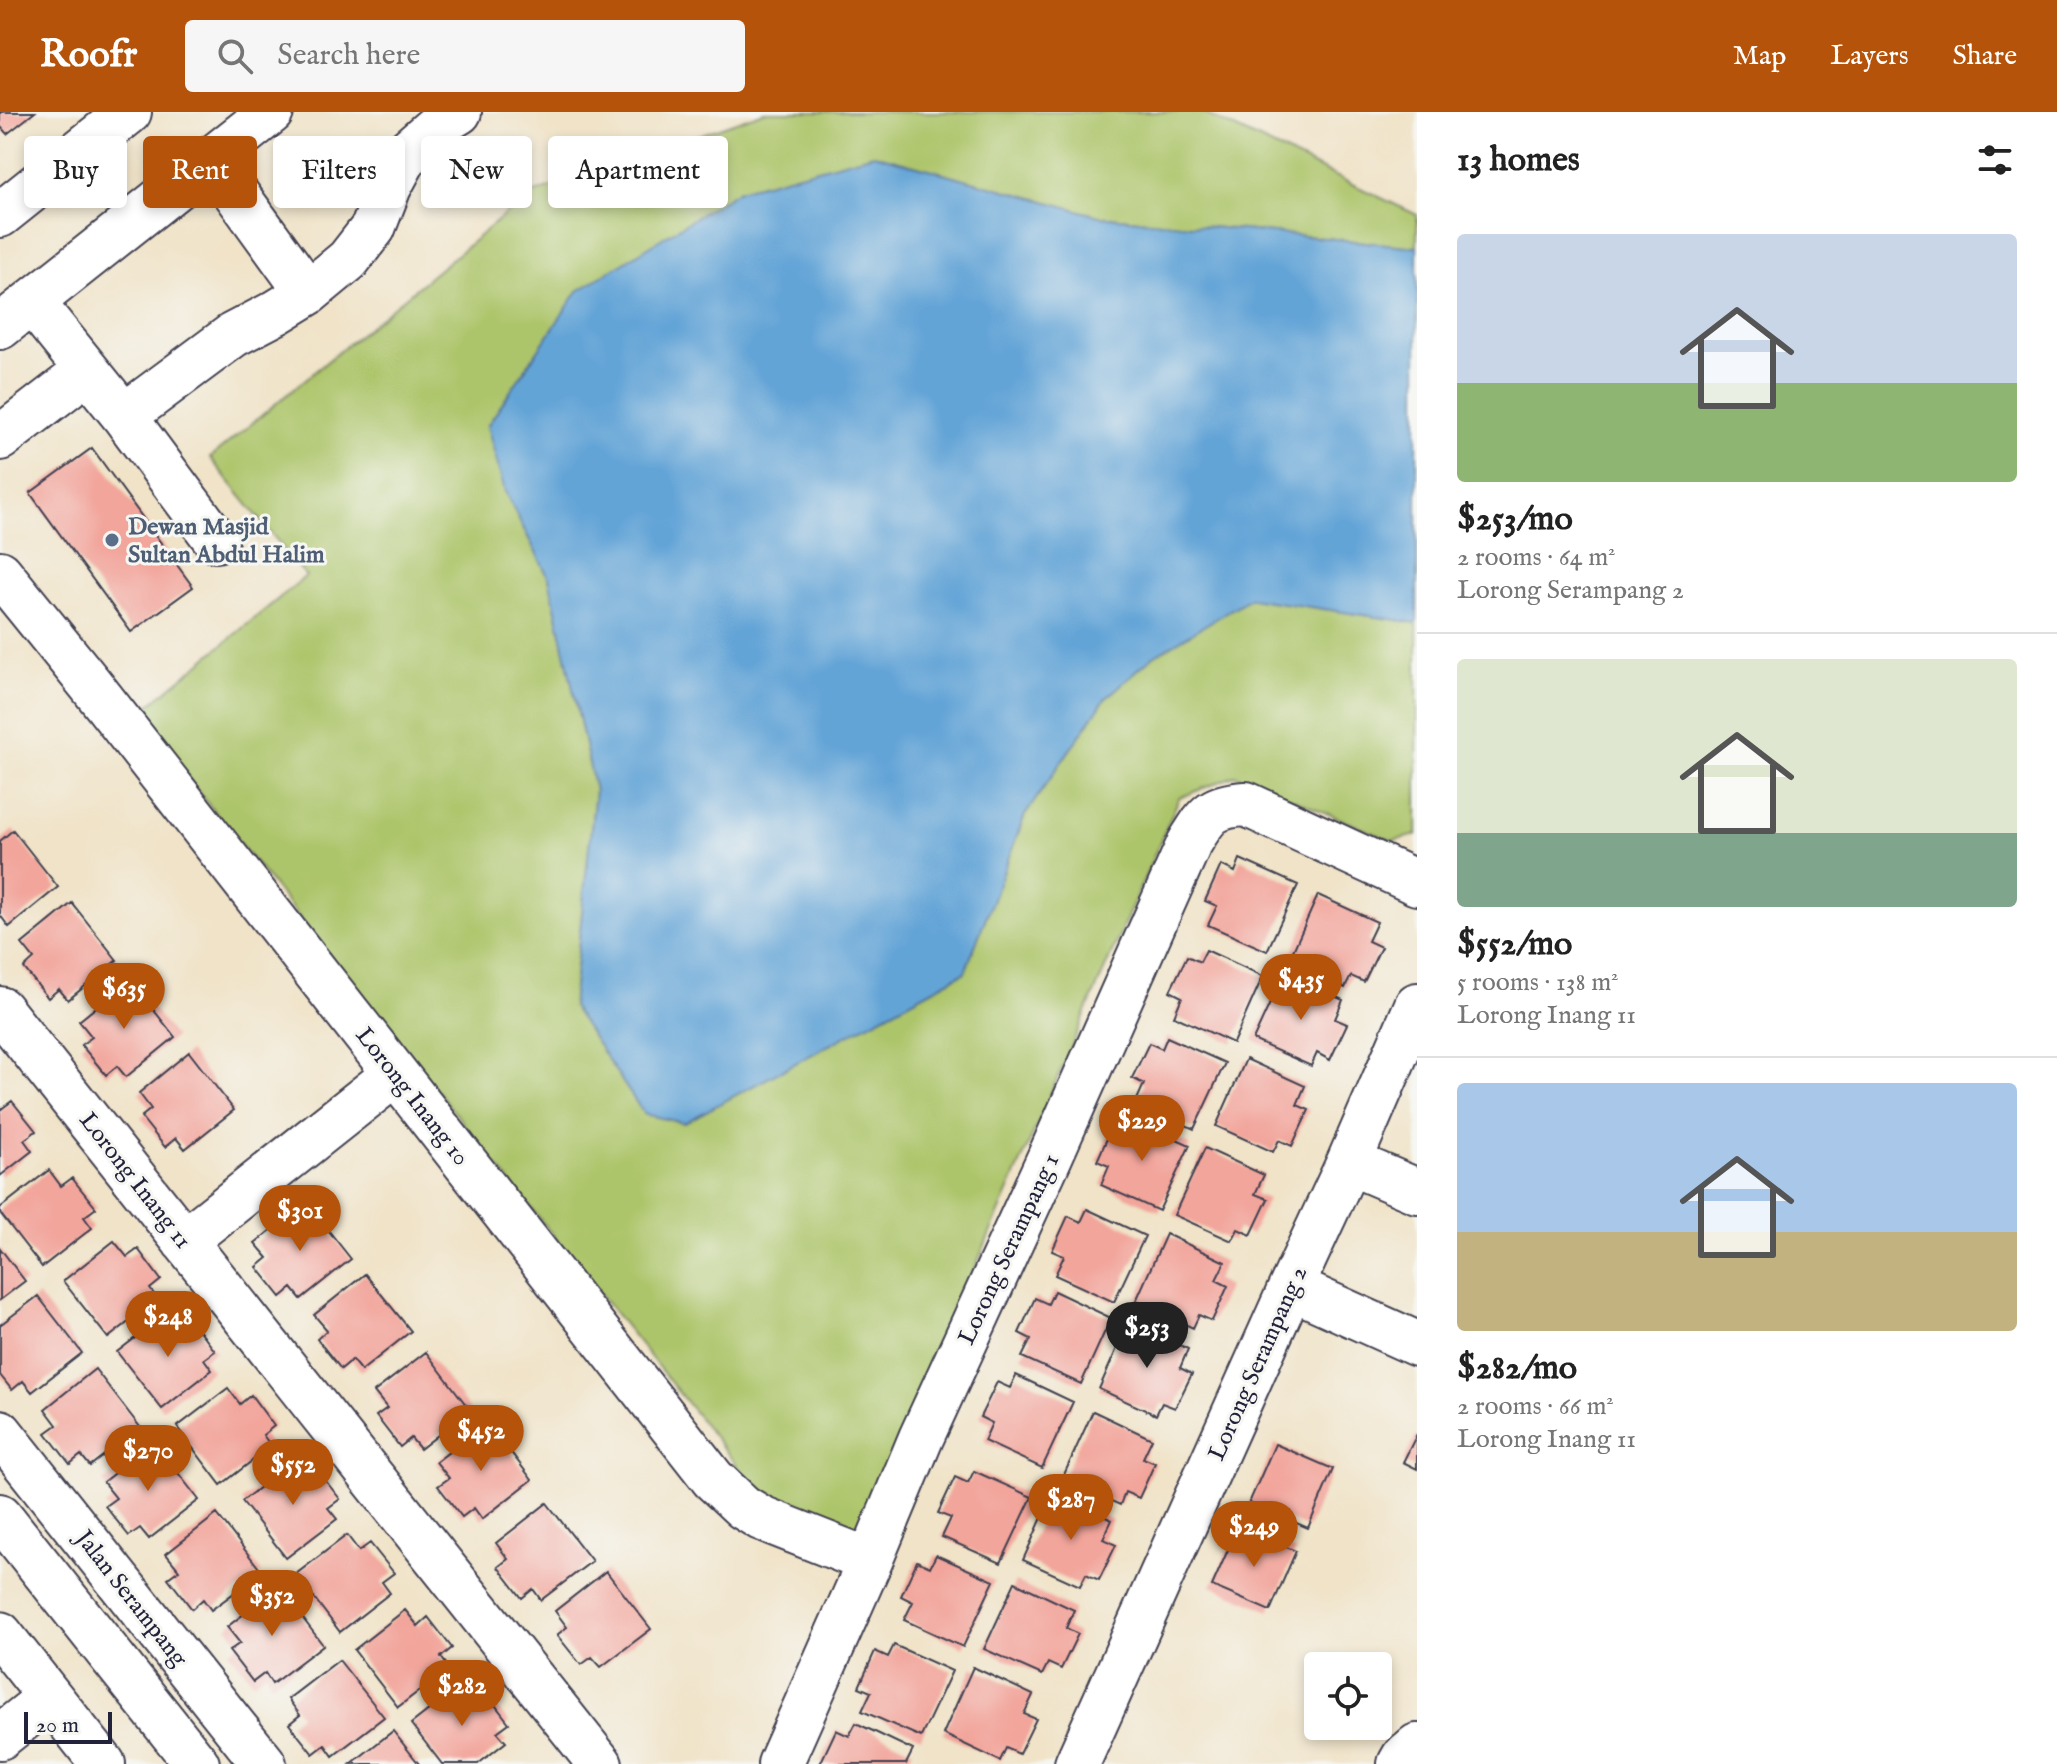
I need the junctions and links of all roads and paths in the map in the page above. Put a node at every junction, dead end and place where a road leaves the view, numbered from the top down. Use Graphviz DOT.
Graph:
graph roads {
  1 [pos="129,112"];
  2 [pos="271,112"];
  3 [pos="459,112"];
  4 [pos="223,136"];
  5 [pos="257,202"];
  6 [pos="143,205"];
  7 [pos="0,215"];
  8 [pos="308,293"];
  9 [pos="16,315"];
  10 [pos="87,371"];
  11 [pos="124,416"];
  12 [pos="0,438"];
  13 [pos="216,540"];
  14 [pos="0,573"];
  15 [pos="1417,883"];
  16 [pos="0,1009"];
  17 [pos="1413,1025"];
  18 [pos="395,1074"];
  19 [pos="1349,1162"];
  20 [pos="1417,1191"];
  21 [pos="184,1241"];
  22 [pos="1291,1287"];
  23 [pos="1417,1344"];
  24 [pos="0,1432"];
  25 [pos="0,1516"];
  26 [pos="870,1561"];
  27 [pos="0,1634"];
  28 [pos="50,1697"];
  29 [pos="0,1737"];
  30 [pos="1417,1746"];
  31 [pos="103,1764"];
  32 [pos="197,1764"];
  33 [pos="264,1764"];
  34 [pos="600,1764"];
  35 [pos="780,1764"];
  36 [pos="1077,1764"];
  37 [pos="1400,1764"];
  1 -- 7 [label="street"];
  2 -- 4 [label="street"];
  3 -- 8 [label="street"];
  5 -- 8 [label="street"];
  6 -- 9 [label="street"];
  8 -- 11 [label="street"];
  9 -- 10 [label="street"];
  10 -- 11 [label="street"];
  10 -- 12 [label="street"];
  11 -- 13 [label="street"];
  14 -- 18 [label="street, Lorong Inang 10"];
  15 -- 26 [label="street, Lorong Serampang 1"];
  16 -- 21 [label="street, Lorong Inang 11"];
  17 -- 19 [label="street, Lorong Serampang 2"];
  18 -- 21 [label="street"];
  18 -- 26 [label="street, Lorong Inang 10"];
  19 -- 20 [label="street"];
  19 -- 22 [label="street, Lorong Serampang 2"];
  21 -- 34 [label="street, Lorong Inang 11"];
  22 -- 23 [label="street"];
  22 -- 36 [label="street, Lorong Serampang 2"];
  24 -- 33 [label="street, Jalan Serampang"];
  25 -- 32 [label="street"];
  26 -- 35 [label="street, Lorong Serampang 1"];
  27 -- 28 [label="street"];
  28 -- 29 [label="street"];
  28 -- 31 [label="street"];
  30 -- 37 [label="street"];
}
